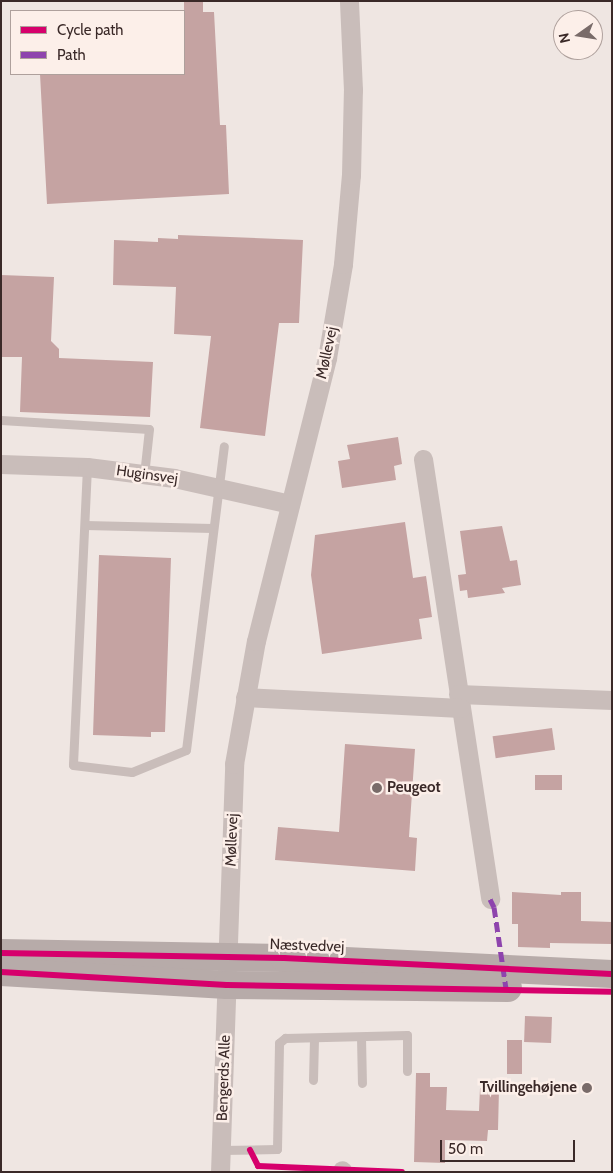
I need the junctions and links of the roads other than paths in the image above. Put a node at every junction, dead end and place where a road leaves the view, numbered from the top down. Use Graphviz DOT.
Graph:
graph roads {
  1 [pos="349,1"];
  2 [pos="1,420"];
  3 [pos="224,446"];
  4 [pos="423,459"];
  5 [pos="1,464"];
  6 [pos="87,467"];
  7 [pos="144,475"];
  8 [pos="217,488"];
  9 [pos="290,504"];
  10 [pos="85,525"];
  11 [pos="212,528"];
  12 [pos="245,697"];
  13 [pos="612,700"];
  14 [pos="460,701"];
  15 [pos="490,899"];
  16 [pos="1,953"];
  17 [pos="228,956"];
  18 [pos="1,972"];
  19 [pos="612,974"];
  20 [pos="227,985"];
  21 [pos="612,992"];
  22 [pos="361,1037"];
  23 [pos="314,1038"];
  24 [pos="407,1071"];
  25 [pos="313,1080"];
  26 [pos="362,1083"];
  27 [pos="221,1150"];
  28 [pos="220,1172"];
  1 -- 9 [label="street, Møllevej"];
  2 -- 7 [label="lane"];
  3 -- 8 [label="lane"];
  4 -- 14 [label="street"];
  5 -- 6 [label="street, Huginsvej"];
  6 -- 7 [label="street, Huginsvej"];
  6 -- 10 [label="lane"];
  7 -- 8 [label="street, Huginsvej"];
  8 -- 9 [label="street, Huginsvej"];
  8 -- 11 [label="lane"];
  9 -- 12 [label="street, Møllevej"];
  10 -- 11 [label="lane"];
  10 -- 11 [label="lane"];
  12 -- 14 [label="street"];
  12 -- 17 [label="street, Møllevej"];
  13 -- 14 [label="street"];
  14 -- 15 [label="street"];
  16 -- 17 [label="main road, Næstvedvej"];
  17 -- 19 [label="main road, Næstvedvej"];
  17 -- 20 [label="street, Møllevej"];
  18 -- 20 [label="main road"];
  20 -- 21 [label="main road"];
  20 -- 27 [label="street, Bengerds Alle"];
  22 -- 23 [label="lane"];
  22 -- 24 [label="lane"];
  22 -- 26 [label="lane"];
  23 -- 25 [label="lane"];
  23 -- 27 [label="lane"];
  27 -- 28 [label="street, Bengerds Alle"];
}
